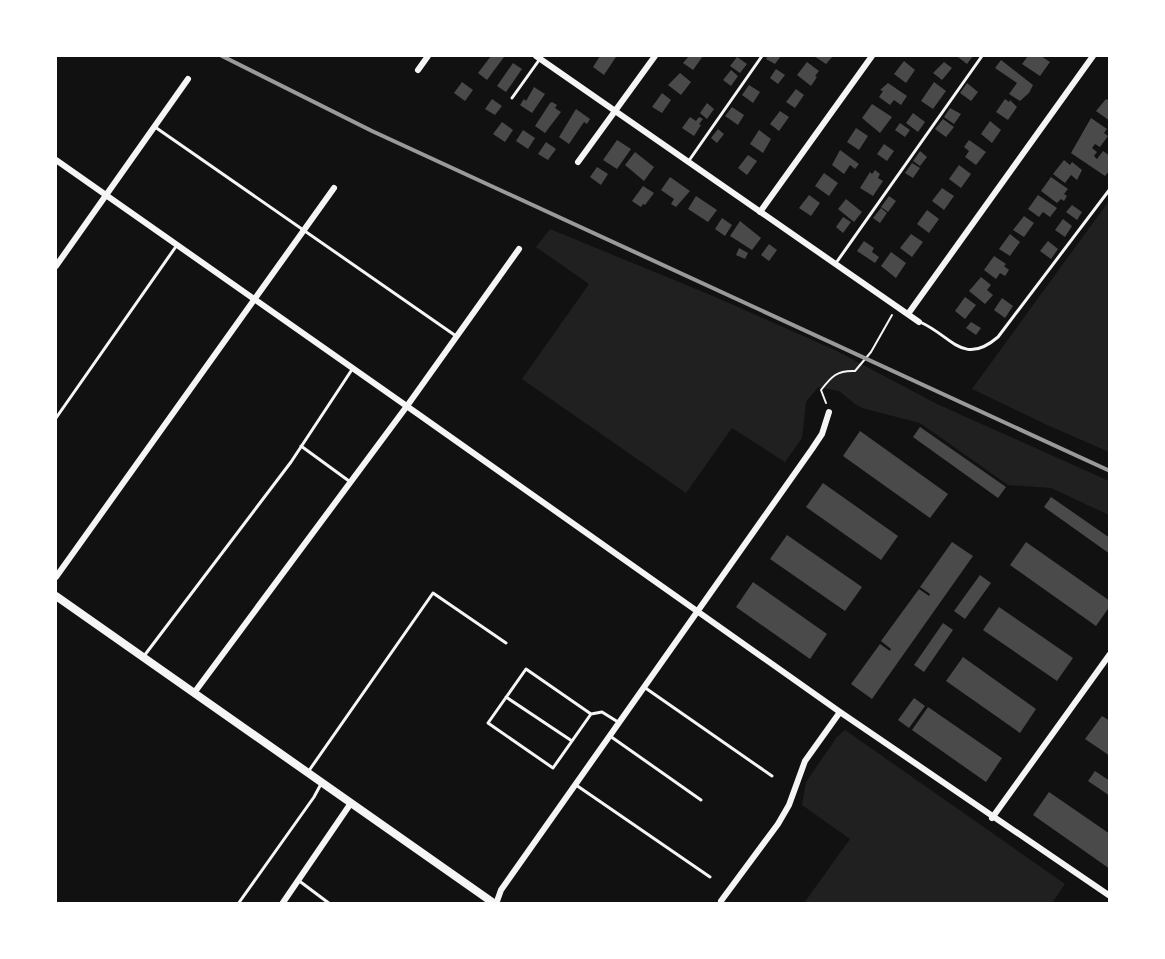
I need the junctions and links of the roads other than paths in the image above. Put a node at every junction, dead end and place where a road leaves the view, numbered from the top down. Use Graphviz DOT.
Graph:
graph roads {
  1 [pos="428,56"];
  2 [pos="539,56"];
  3 [pos="655,56"];
  4 [pos="762,56"];
  5 [pos="872,56"];
  6 [pos="981,56"];
  7 [pos="1093,56"];
  8 [pos="418,70"];
  9 [pos="189,79"];
  10 [pos="512,98"];
  11 [pos="616,111"];
  12 [pos="154,127"];
  13 [pos="56,160"];
  14 [pos="578,162"];
  15 [pos="688,162"];
  16 [pos="334,188"];
  17 [pos="1110,189"];
  18 [pos="106,195"];
  19 [pos="760,212"];
  20 [pos="304,230"];
  21 [pos="177,245"];
  22 [pos="519,249"];
  23 [pos="834,264"];
  24 [pos="56,266"];
  25 [pos="254,299"];
  26 [pos="908,314"];
  27 [pos="919,322"];
  28 [pos="456,336"];
  29 [pos="353,368"];
  30 [pos="407,406"];
  31 [pos="829,412"];
  32 [pos="56,417"];
  33 [pos="301,446"];
  34 [pos="351,482"];
  35 [pos="56,577"];
  36 [pos="56,596"];
  37 [pos="698,612"];
  38 [pos="506,643"];
  39 [pos="1110,654"];
  40 [pos="143,658"];
  41 [pos="644,687"];
  42 [pos="194,693"];
  43 [pos="506,697"];
  44 [pos="840,712"];
  45 [pos="591,714"];
  46 [pos="619,723"];
  47 [pos="610,736"];
  48 [pos="572,741"];
  49 [pos="308,772"];
  50 [pos="772,776"];
  51 [pos="321,782"];
  52 [pos="576,784"];
  53 [pos="701,800"];
  54 [pos="351,803"];
  55 [pos="992,818"];
  56 [pos="710,877"];
  57 [pos="298,880"];
  58 [pos="1110,896"];
  59 [pos="721,901"];
  60 [pos="238,903"];
  61 [pos="282,903"];
  62 [pos="330,903"];
  63 [pos="495,903"];
  1 -- 8 [label="street"];
  2 -- 10 [label="lane"];
  2 -- 11 [label="street"];
  3 -- 11 [label="street"];
  4 -- 15 [label="lane"];
  5 -- 19 [label="street"];
  6 -- 23 [label="lane"];
  7 -- 26 [label="street"];
  9 -- 12 [label="street"];
  11 -- 14 [label="street"];
  11 -- 15 [label="street"];
  12 -- 18 [label="street"];
  12 -- 20 [label="lane"];
  13 -- 18 [label="street"];
  15 -- 19 [label="street"];
  16 -- 20 [label="street"];
  17 -- 27 [label="lane"];
  18 -- 21 [label="street"];
  18 -- 24 [label="street"];
  19 -- 23 [label="street"];
  20 -- 25 [label="street"];
  20 -- 28 [label="lane"];
  21 -- 25 [label="street"];
  21 -- 32 [label="lane"];
  22 -- 28 [label="street"];
  23 -- 26 [label="street"];
  25 -- 29 [label="street"];
  25 -- 35 [label="street"];
  26 -- 27 [label="street"];
  28 -- 30 [label="street"];
  29 -- 30 [label="street"];
  29 -- 33 [label="lane"];
  30 -- 34 [label="street"];
  30 -- 37 [label="street"];
  31 -- 37 [label="street"];
  33 -- 34 [label="lane"];
  33 -- 40 [label="lane"];
  34 -- 42 [label="street"];
  36 -- 40 [label="street"];
  37 -- 41 [label="street"];
  37 -- 44 [label="street"];
  38 -- 49 [label="lane"];
  39 -- 55 [label="street"];
  40 -- 42 [label="street"];
  41 -- 46 [label="street"];
  41 -- 50 [label="lane"];
  42 -- 49 [label="street"];
  43 -- 45 [label="lane"];
  43 -- 48 [label="lane"];
  43 -- 48 [label="lane"];
  44 -- 55 [label="street"];
  44 -- 59 [label="street"];
  45 -- 46 [label="lane"];
  45 -- 48 [label="lane"];
  46 -- 47 [label="street"];
  47 -- 52 [label="street"];
  47 -- 53 [label="lane"];
  49 -- 51 [label="street"];
  51 -- 54 [label="street"];
  51 -- 60 [label="lane"];
  52 -- 56 [label="lane"];
  52 -- 63 [label="street"];
  54 -- 57 [label="street"];
  54 -- 63 [label="street"];
  55 -- 58 [label="street"];
  57 -- 61 [label="street"];
  57 -- 62 [label="lane"];
}
